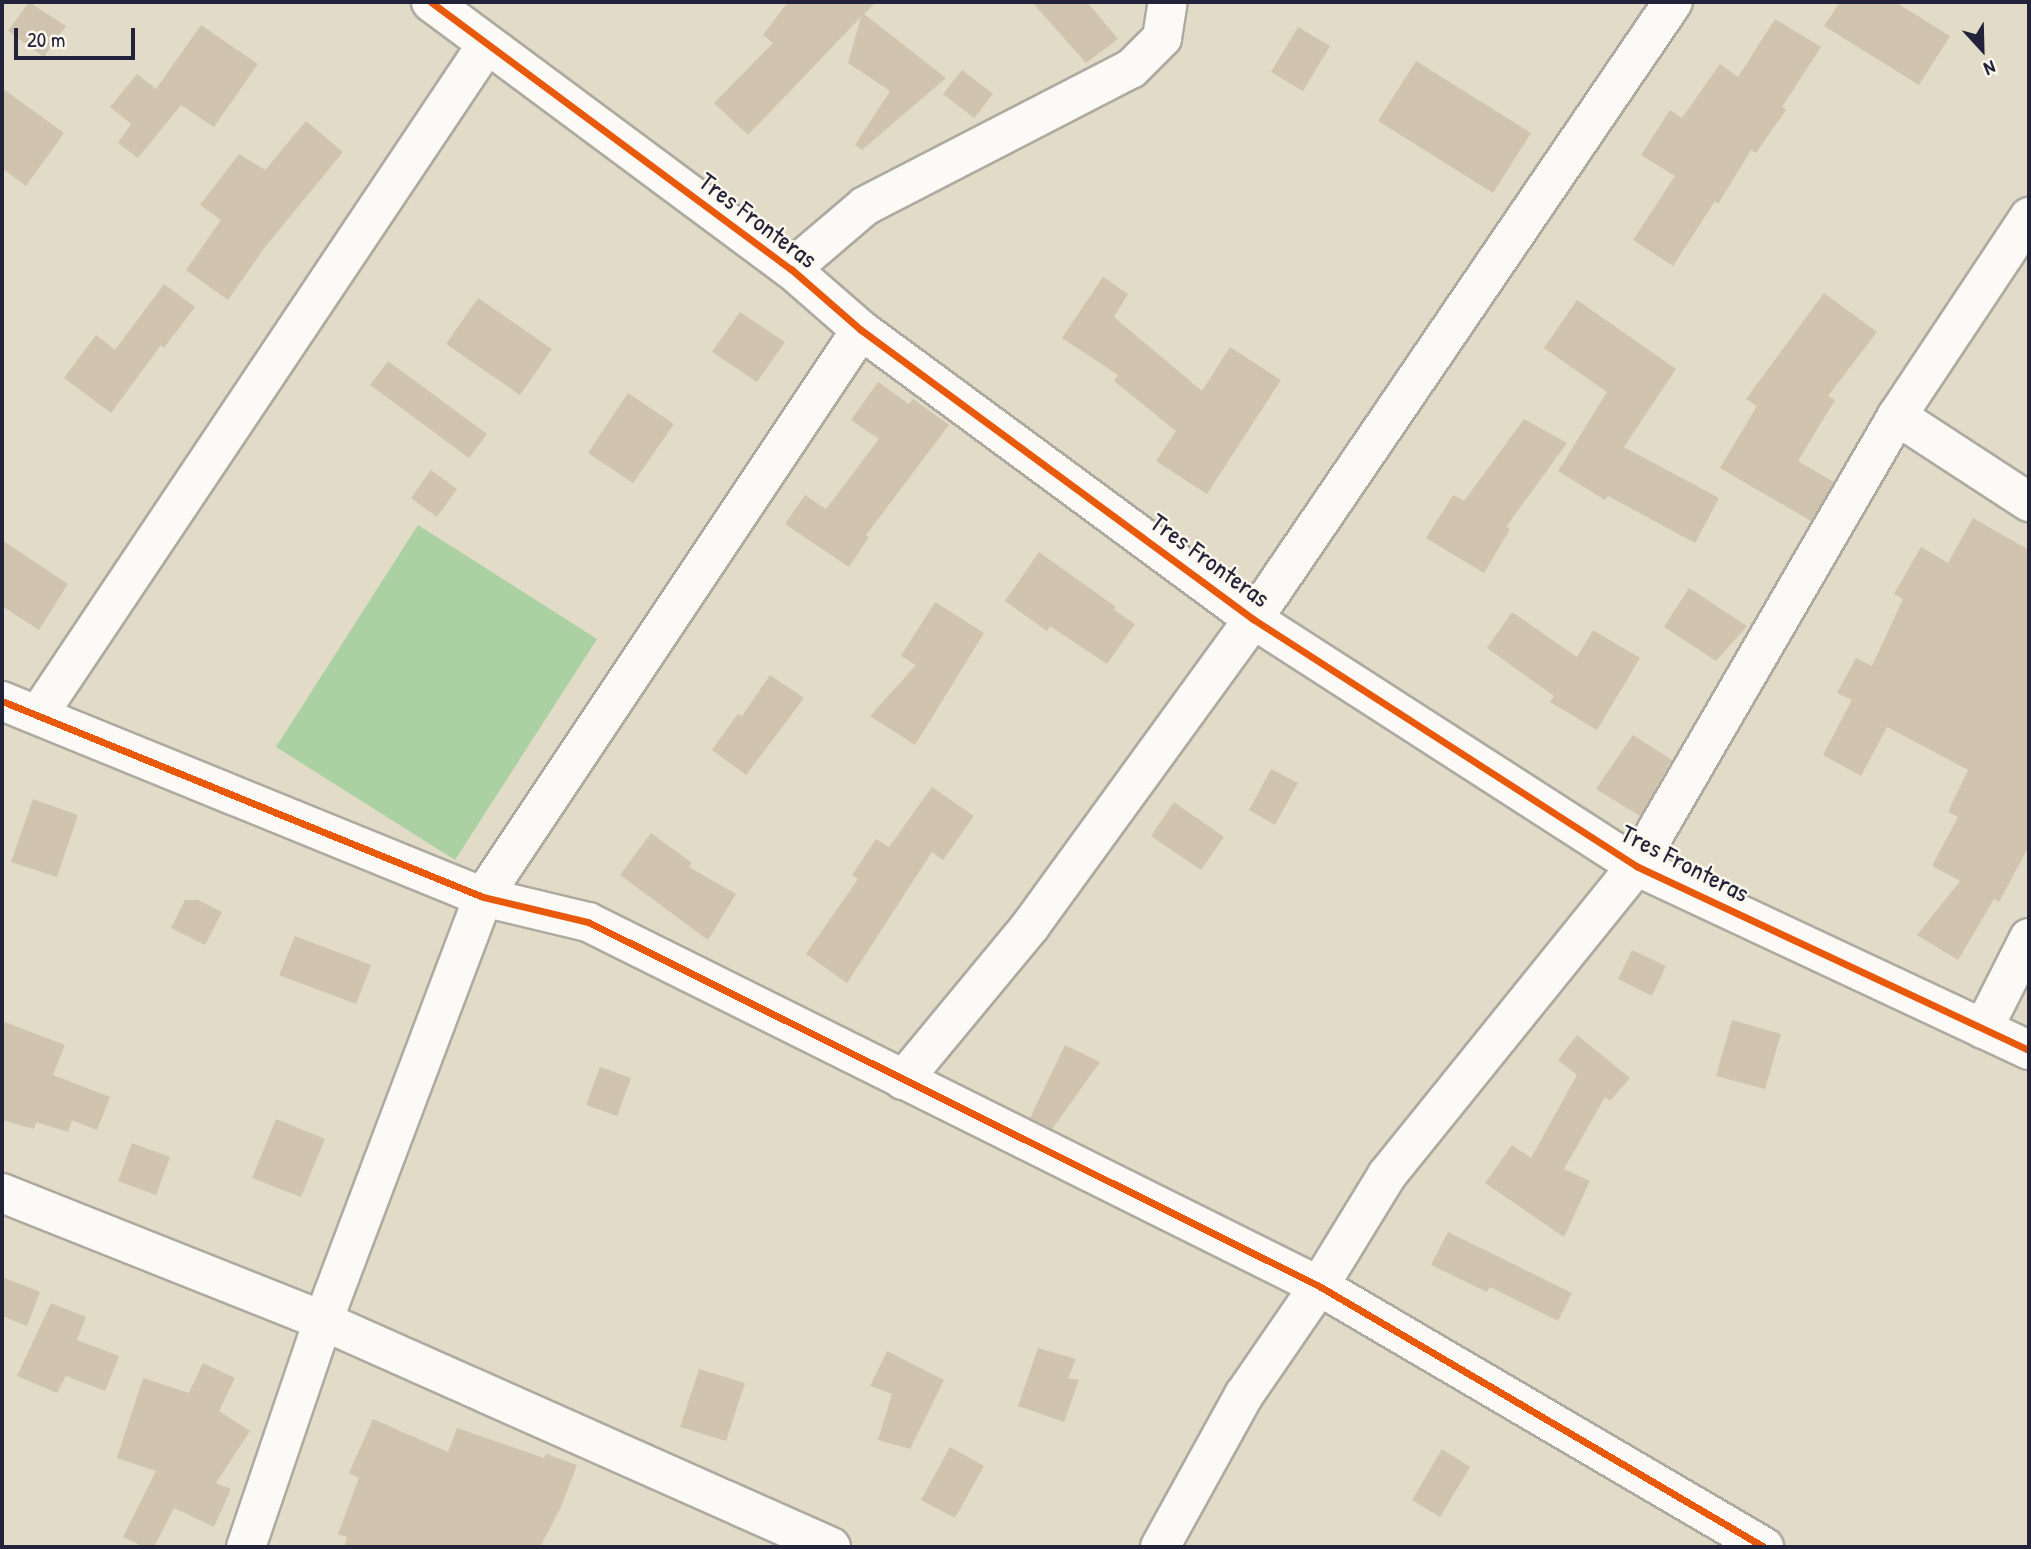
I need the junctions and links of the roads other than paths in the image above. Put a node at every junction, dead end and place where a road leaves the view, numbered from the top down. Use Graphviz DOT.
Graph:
graph roads {
  1 [pos="430,2"];
  2 [pos="1168,2"];
  3 [pos="1673,2"];
  4 [pos="487,44"];
  5 [pos="2029,217"];
  6 [pos="791,269"];
  7 [pos="860,330"];
  8 [pos="1897,416"];
  9 [pos="2029,502"];
  10 [pos="1253,619"];
  11 [pos="2,701"];
  12 [pos="38,715"];
  13 [pos="1636,866"];
  14 [pos="483,897"];
  15 [pos="2029,938"];
  16 [pos="1983,1029"];
  17 [pos="2029,1050"];
  18 [pos="903,1080"];
  19 [pos="2,1193"];
  20 [pos="1319,1286"];
  21 [pos="323,1321"];
  22 [pos="246,1547"];
  23 [pos="831,1547"];
  24 [pos="1160,1547"];
  25 [pos="1764,1547"];
  1 -- 4 [label="street, Tres Fronteras"];
  2 -- 6 [label="street"];
  3 -- 10 [label="street"];
  4 -- 6 [label="street, Tres Fronteras"];
  4 -- 12 [label="street"];
  5 -- 8 [label="street"];
  6 -- 7 [label="street, Tres Fronteras"];
  7 -- 10 [label="street, Tres Fronteras"];
  7 -- 14 [label="street"];
  8 -- 9 [label="street"];
  8 -- 13 [label="street"];
  10 -- 13 [label="street, Tres Fronteras"];
  10 -- 18 [label="street"];
  11 -- 12 [label="street"];
  12 -- 14 [label="street"];
  13 -- 16 [label="street, Tres Fronteras"];
  13 -- 20 [label="street"];
  14 -- 18 [label="street"];
  14 -- 21 [label="street"];
  15 -- 16 [label="street"];
  16 -- 17 [label="street, Tres Fronteras"];
  18 -- 20 [label="street"];
  19 -- 21 [label="street"];
  20 -- 24 [label="street"];
  20 -- 25 [label="street"];
  21 -- 22 [label="street"];
  21 -- 23 [label="street"];
}
